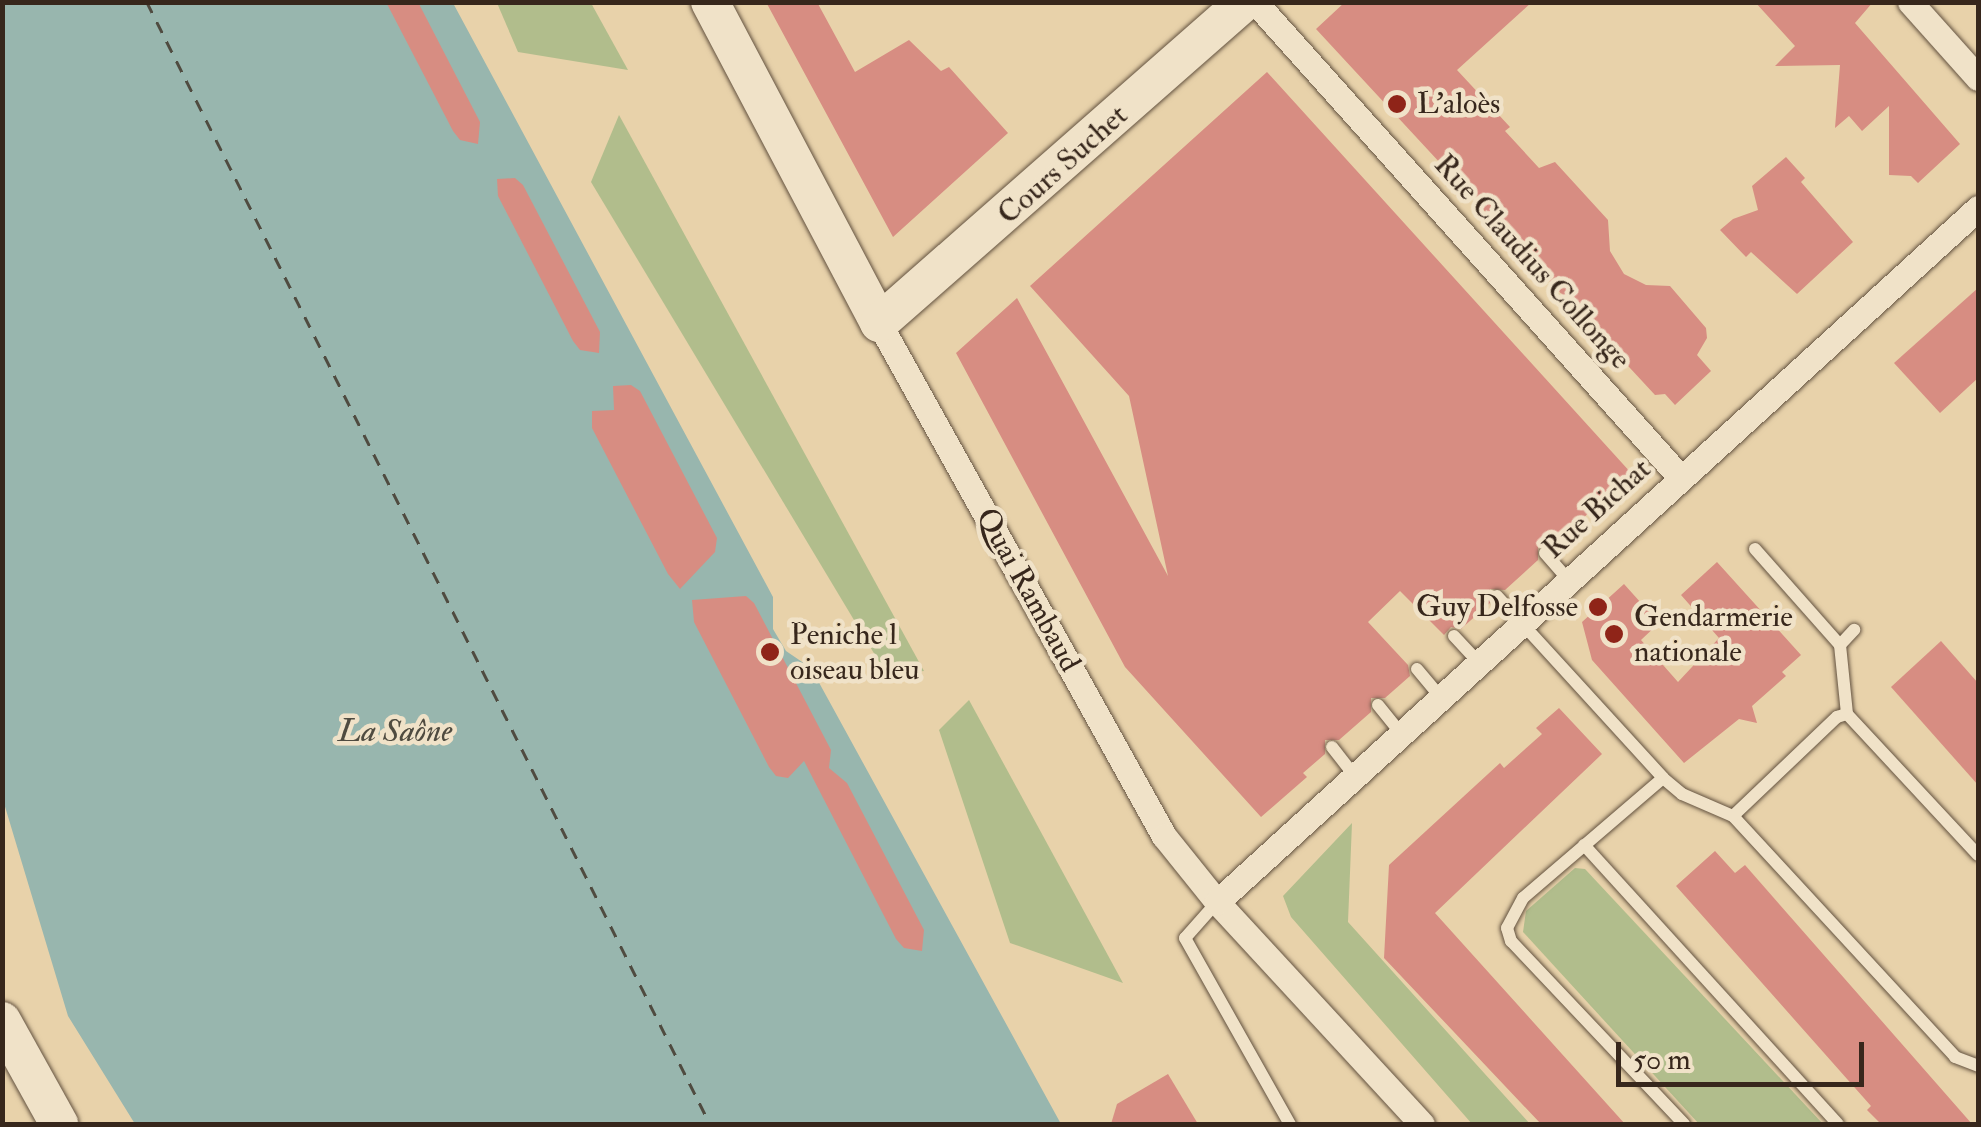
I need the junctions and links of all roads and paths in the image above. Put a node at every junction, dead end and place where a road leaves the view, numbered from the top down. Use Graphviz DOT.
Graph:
graph roads {
  1 [pos="710,2"];
  2 [pos="1244,2"];
  3 [pos="1255,2"];
  4 [pos="1910,2"];
  5 [pos="1978,78"];
  6 [pos="1978,208"];
  7 [pos="879,323"];
  8 [pos="1680,477"];
  9 [pos="1754,550"];
  10 [pos="1545,552"];
  11 [pos="1568,579"];
  12 [pos="1497,596"];
  13 [pos="1520,623"];
  14 [pos="1854,630"];
  15 [pos="1454,636"];
  16 [pos="1840,645"];
  17 [pos="1478,662"];
  18 [pos="1417,670"];
  19 [pos="1440,696"];
  20 [pos="1378,705"];
  21 [pos="1847,714"];
  22 [pos="1400,733"];
  23 [pos="1332,748"];
  24 [pos="1354,776"];
  25 [pos="1663,778"];
  26 [pos="1733,816"];
  27 [pos="1584,846"];
  28 [pos="1978,855"];
  29 [pos="1218,902"];
  30 [pos="2,1021"];
  31 [pos="1978,1066"];
  32 [pos="59,1124"];
  33 [pos="1290,1124"];
  34 [pos="1422,1124"];
  35 [pos="1684,1124"];
  36 [pos="1838,1124"];
  1 -- 7 [label="street, Quai Rambaud"];
  2 -- 7 [label="street, Cours Suchet"];
  3 -- 8 [label="street, Rue Claudius Collonge"];
  4 -- 5 [label="street"];
  6 -- 8 [label="street, Rue Bichat"];
  7 -- 29 [label="street, Quai Rambaud"];
  8 -- 11 [label="street, Rue Bichat"];
  9 -- 16 [label="lane"];
  10 -- 11 [label="lane"];
  11 -- 13 [label="street, Rue Bichat"];
  12 -- 13 [label="lane"];
  13 -- 17 [label="street, Rue Bichat"];
  13 -- 25 [label="lane"];
  14 -- 16 [label="lane"];
  15 -- 17 [label="lane"];
  16 -- 21 [label="lane"];
  17 -- 19 [label="street, Rue Bichat"];
  18 -- 19 [label="lane"];
  19 -- 22 [label="street, Rue Bichat"];
  20 -- 22 [label="lane"];
  21 -- 26 [label="lane"];
  21 -- 28 [label="lane"];
  22 -- 24 [label="street, Rue Bichat"];
  23 -- 24 [label="lane"];
  24 -- 29 [label="street, Rue Bichat"];
  25 -- 26 [label="lane"];
  25 -- 27 [label="lane"];
  26 -- 31 [label="lane"];
  27 -- 35 [label="lane"];
  27 -- 36 [label="lane"];
  29 -- 33 [label="lane"];
  29 -- 34 [label="street, Quai Rambaud"];
  30 -- 32 [label="street"];
}
